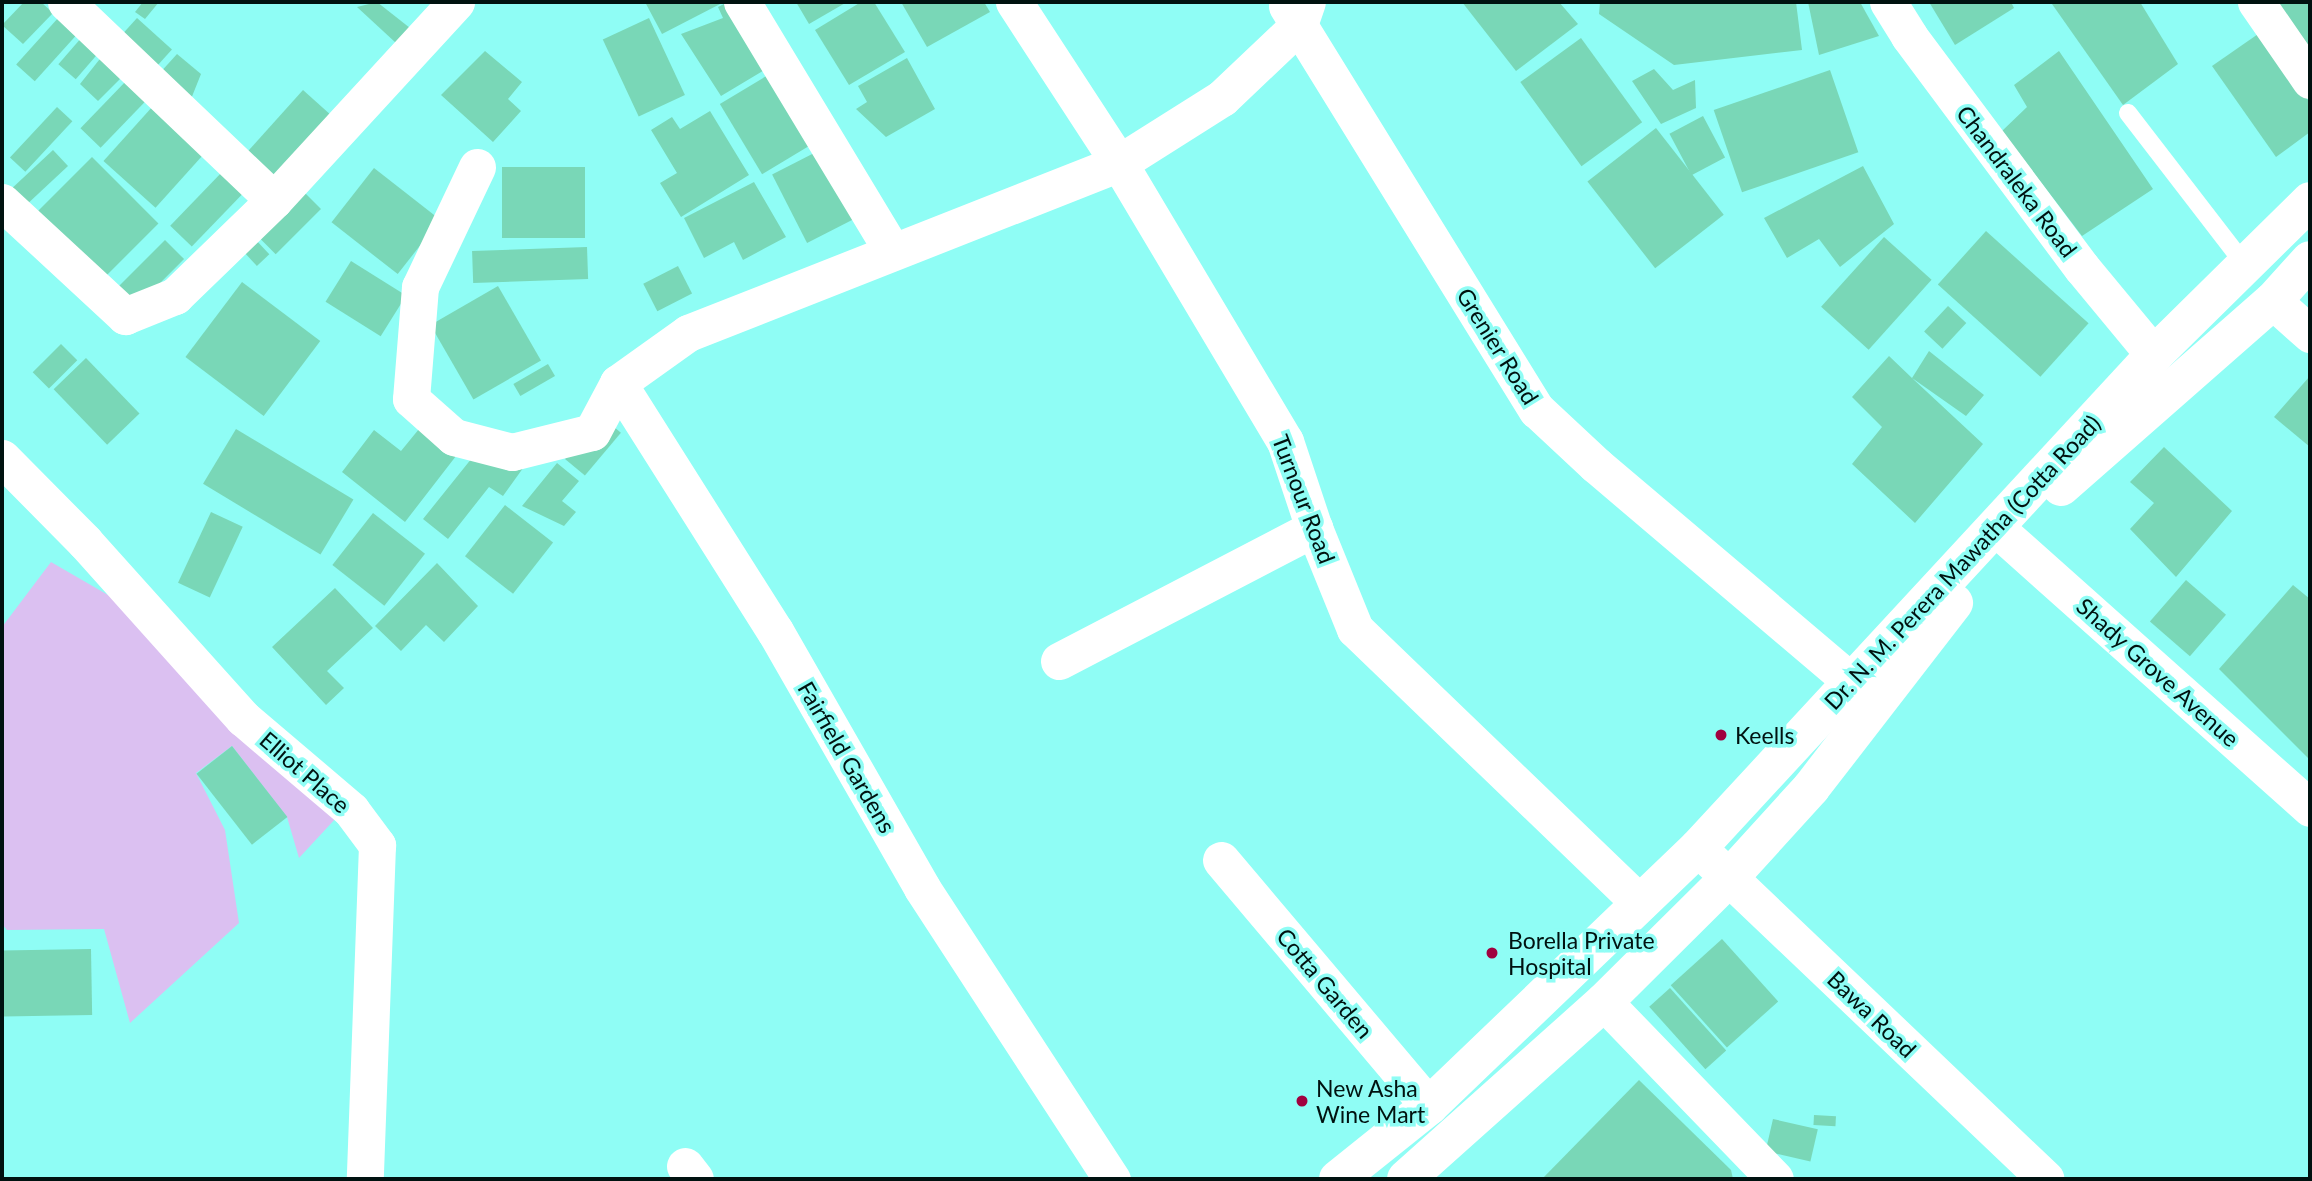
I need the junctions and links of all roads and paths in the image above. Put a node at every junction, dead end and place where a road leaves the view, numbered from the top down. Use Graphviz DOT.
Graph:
graph roads {
  1 [pos="66,2"];
  2 [pos="456,2"];
  3 [pos="742,2"];
  4 [pos="1014,2"];
  5 [pos="1888,2"];
  6 [pos="2256,2"];
  7 [pos="1297,10"];
  8 [pos="2310,80"];
  9 [pos="2129,113"];
  10 [pos="1119,163"];
  11 [pos="477,167"];
  12 [pos="274,200"];
  13 [pos="2310,201"];
  14 [pos="2,202"];
  15 [pos="892,251"];
  16 [pos="2310,260"];
  17 [pos="2245,265"];
  18 [pos="2273,301"];
  19 [pos="2310,334"];
  20 [pos="2154,355"];
  21 [pos="618,383"];
  22 [pos="2,458"];
  23 [pos="1314,528"];
  24 [pos="2005,536"];
  25 [pos="1059,661"];
  26 [pos="1851,681"];
  27 [pos="2310,808"];
  28 [pos="1698,848"];
  29 [pos="1221,860"];
  30 [pos="1731,876"];
  31 [pos="1640,903"];
  32 [pos="1604,1002"];
  33 [pos="1429,1106"];
  34 [pos="365,1179"];
  35 [pos="1112,1179"];
  36 [pos="1338,1179"];
  37 [pos="1406,1179"];
  38 [pos="1775,1179"];
  39 [pos="2046,1179"];
  1 -- 12 [label="street"];
  2 -- 12 [label="street"];
  3 -- 15 [label="street"];
  4 -- 10 [label="street, Turnour Road"];
  5 -- 20 [label="street, Chandraleka Road"];
  6 -- 8 [label="street"];
  7 -- 10 [label="street"];
  7 -- 26 [label="street, Grenier Road"];
  9 -- 17 [label="lane"];
  10 -- 15 [label="street"];
  10 -- 23 [label="street, Turnour Road"];
  11 -- 21 [label="street"];
  12 -- 14 [label="street"];
  13 -- 17 [label="main road, Dr. N. M. Perera Mawatha (Cotta Road)"];
  15 -- 21 [label="street"];
  16 -- 18 [label="main road, Dr. N. M. Perera Mawatha (Cotta Road)"];
  17 -- 20 [label="main road, Dr. N. M. Perera Mawatha (Cotta Road)"];
  18 -- 19 [label="street"];
  18 -- 24 [label="main road, Dr. N. M. Perera Mawatha (Cotta Road)"];
  20 -- 26 [label="main road, Dr. N. M. Perera Mawatha (Cotta Road)"];
  21 -- 35 [label="street, Fairfield Gardens"];
  22 -- 34 [label="street, Elliot Place"];
  23 -- 25 [label="street"];
  23 -- 31 [label="street, Turnour Road"];
  24 -- 27 [label="street, Shady Grove Avenue"];
  24 -- 30 [label="main road, Dr. N. M. Perera Mawatha (Cotta Road)"];
  26 -- 28 [label="main road, Dr. N. M. Perera Mawatha (Cotta Road)"];
  28 -- 30 [label="street, Bawa Road"];
  28 -- 31 [label="main road, Dr. N. M. Perera Mawatha (Cotta Road)"];
  29 -- 33 [label="street, Cotta Garden"];
  30 -- 32 [label="main road, Dr. N. M. Perera Mawatha (Cotta Road)"];
  30 -- 39 [label="street, Bawa Road"];
  31 -- 33 [label="main road, Dr. N. M. Perera Mawatha (Cotta Road)"];
  32 -- 37 [label="main road, Dr. N. M. Perera Mawatha (Cotta Road)"];
  32 -- 38 [label="street"];
  33 -- 36 [label="main road, Dr. N. M. Perera Mawatha (Cotta Road)"];
}
